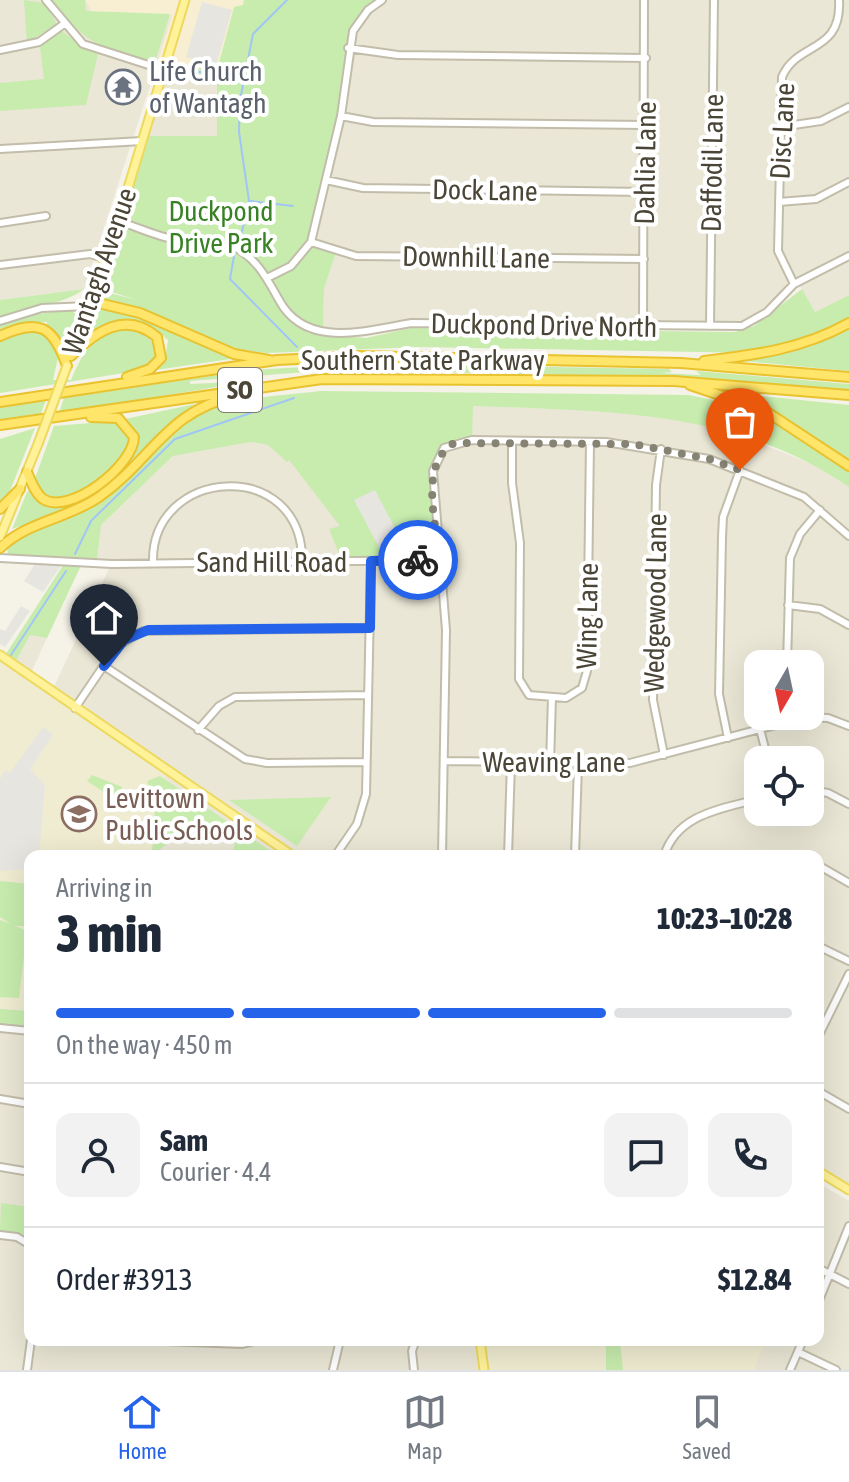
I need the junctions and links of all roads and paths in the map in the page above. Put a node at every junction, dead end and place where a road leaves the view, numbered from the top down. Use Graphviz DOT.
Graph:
graph roads {
  1 [pos="46,0"];
  2 [pos="185,0"];
  3 [pos="382,0"];
  4 [pos="644,0"];
  5 [pos="714,0"];
  6 [pos="839,0"];
  7 [pos="64,24"];
  8 [pos="348,48"];
  9 [pos="0,50"];
  10 [pos="646,58"];
  11 [pos="164,70"];
  12 [pos="849,107"];
  13 [pos="341,116"];
  14 [pos="646,125"];
  15 [pos="780,127"];
  16 [pos="142,141"];
  17 [pos="0,149"];
  18 [pos="326,180"];
  19 [pos="849,182"];
  20 [pos="645,192"];
  21 [pos="779,202"];
  22 [pos="46,216"];
  23 [pos="118,221"];
  24 [pos="0,223"];
  25 [pos="311,242"];
  26 [pos="849,256"];
  27 [pos="104,258"];
  28 [pos="644,259"];
  29 [pos="0,265"];
  30 [pos="267,278"];
  31 [pos="794,284"];
  32 [pos="89,303"];
  33 [pos="0,321"];
  34 [pos="849,323"];
  35 [pos="643,326"];
  36 [pos="710,326"];
  37 [pos="0,336"];
  38 [pos="69,361"];
  39 [pos="273,361"];
  40 [pos="681,363"];
  41 [pos="849,377"];
  42 [pos="322,379"];
  43 [pos="674,381"];
  44 [pos="85,387"];
  45 [pos="849,395"];
  46 [pos="0,399"];
  47 [pos="62,416"];
  48 [pos="0,426"];
  49 [pos="512,441"];
  50 [pos="590,442"];
  51 [pos="661,449"];
  52 [pos="849,466"];
  53 [pos="740,470"];
  54 [pos="27,472"];
  55 [pos="20,489"];
  56 [pos="0,509"];
  57 [pos="820,510"];
  58 [pos="849,536"];
  59 [pos="0,537"];
  60 [pos="0,548"];
  61 [pos="0,558"];
  62 [pos="439,560"];
  63 [pos="371,561"];
  64 [pos="302,562"];
  65 [pos="153,563"];
  66 [pos="788,605"];
  67 [pos="849,625"];
  68 [pos="370,628"];
  69 [pos="787,650"];
  70 [pos="0,655"];
  71 [pos="104,666"];
  72 [pos="368,695"];
  73 [pos="552,697"];
  74 [pos="75,708"];
  75 [pos="824,720"];
  76 [pos="849,726"];
  77 [pos="198,730"];
  78 [pos="756,730"];
  79 [pos="728,738"];
  80 [pos="664,755"];
  81 [pos="444,761"];
  82 [pos="366,762"];
  83 [pos="511,763"];
  84 [pos="550,764"];
  85 [pos="578,765"];
  86 [pos="824,792"];
  87 [pos="744,803"];
  88 [pos="849,804"];
  89 [pos="284,850"];
  90 [pos="339,850"];
  91 [pos="442,850"];
  92 [pos="508,850"];
  93 [pos="575,850"];
  94 [pos="666,850"];
  95 [pos="824,868"];
  96 [pos="849,883"];
  97 [pos="824,949"];
  98 [pos="849,961"];
  99 [pos="849,974"];
  100 [pos="824,1025"];
  101 [pos="0,1028"];
  102 [pos="24,1030"];
  103 [pos="824,1094"];
  104 [pos="0,1099"];
  105 [pos="24,1103"];
  106 [pos="849,1109"];
  107 [pos="0,1168"];
  108 [pos="24,1171"];
  109 [pos="824,1175"];
  110 [pos="849,1190"];
  111 [pos="849,1226"];
  112 [pos="0,1235"];
  113 [pos="24,1241"];
  114 [pos="824,1271"];
  115 [pos="830,1274"];
  116 [pos="849,1284"];
  117 [pos="824,1288"];
  118 [pos="30,1346"];
  119 [pos="339,1346"];
  120 [pos="414,1346"];
  121 [pos="481,1346"];
  122 [pos="800,1346"];
  123 [pos="798,1352"];
  124 [pos="27,1370"];
  125 [pos="333,1370"];
  126 [pos="414,1370"];
  127 [pos="484,1370"];
  128 [pos="790,1370"];
  129 [pos="836,1370"];
  1 -- 7 [label="street"];
  2 -- 11 [label="main road, Wantagh Avenue"];
  3 -- 8 [label="street"];
  4 -- 10 [label="street, Dahlia Lane"];
  5 -- 36 [label="street, Daffodil Lane"];
  6 -- 15 [label="street, Disc Lane"];
  7 -- 9 [label="street"];
  7 -- 11 [label="street"];
  8 -- 10 [label="street"];
  8 -- 13 [label="street"];
  10 -- 14 [label="street, Dahlia Lane"];
  11 -- 16 [label="main road, Wantagh Avenue"];
  12 -- 15 [label="street"];
  13 -- 14 [label="street"];
  13 -- 18 [label="street"];
  14 -- 20 [label="street, Dahlia Lane"];
  15 -- 21 [label="street, Disc Lane"];
  16 -- 17 [label="street"];
  16 -- 23 [label="main road, Wantagh Avenue"];
  18 -- 20 [label="street, Dock Lane"];
  18 -- 25 [label="street"];
  19 -- 21 [label="street"];
  20 -- 28 [label="street, Dahlia Lane"];
  21 -- 31 [label="street, Disc Lane"];
  22 -- 24 [label="street"];
  23 -- 27 [label="main road, Wantagh Avenue"];
  23 -- 30 [label="street, Duckpond Drive North"];
  25 -- 28 [label="street, Downhill Lane"];
  25 -- 30 [label="street"];
  26 -- 31 [label="street, Duckpond Drive North"];
  27 -- 29 [label="street"];
  27 -- 32 [label="main road, Wantagh Avenue"];
  28 -- 35 [label="street, Dahlia Lane"];
  30 -- 35 [label="street, Duckpond Drive North"];
  31 -- 36 [label="street, Duckpond Drive North"];
  32 -- 33 [label="street"];
  32 -- 38 [label="main road, Wantagh Avenue"];
  32 -- 39 [label="highway"];
  34 -- 40 [label="highway"];
  35 -- 36 [label="street, Duckpond Drive North"];
  37 -- 38 [label="highway"];
  38 -- 44 [label="highway"];
  38 -- 54 [label="main road, Wantagh Avenue, bridge"];
  39 -- 40 [label="highway, Southern State Parkway / SO"];
  39 -- 44 [label="highway, Southern State Parkway / SO"];
  40 -- 41 [label="highway, Southern State Parkway / SO"];
  42 -- 43 [label="highway, Southern State Parkway / SO"];
  42 -- 47 [label="highway, Southern State Parkway / SO"];
  42 -- 60 [label="highway"];
  43 -- 45 [label="highway, Southern State Parkway / SO"];
  43 -- 52 [label="highway"];
  44 -- 46 [label="highway, Southern State Parkway / SO"];
  47 -- 48 [label="highway, Southern State Parkway / SO"];
  47 -- 54 [label="highway"];
  49 -- 50 [label="street"];
  49 -- 62 [label="street"];
  49 -- 73 [label="street"];
  50 -- 51 [label="street"];
  50 -- 73 [label="street, Wing Lane"];
  51 -- 53 [label="street"];
  51 -- 80 [label="street, Wedgewood Lane"];
  53 -- 57 [label="street"];
  53 -- 79 [label="street"];
  54 -- 55 [label="main road, Wantagh Avenue"];
  55 -- 56 [label="highway"];
  55 -- 59 [label="main road, Wantagh Avenue"];
  57 -- 58 [label="street"];
  57 -- 66 [label="street"];
  61 -- 65 [label="street, Sand Hill Road"];
  62 -- 63 [label="street, Sand Hill Road"];
  62 -- 81 [label="street"];
  63 -- 64 [label="street, Sand Hill Road"];
  63 -- 68 [label="street"];
  64 -- 65 [label="street, Sand Hill Road"];
  64 -- 65 [label="street"];
  66 -- 67 [label="street"];
  66 -- 69 [label="street"];
  68 -- 71 [label="street"];
  68 -- 72 [label="street"];
  70 -- 74 [label="main road"];
  71 -- 74 [label="street"];
  71 -- 77 [label="street"];
  72 -- 77 [label="street"];
  72 -- 82 [label="street"];
  73 -- 84 [label="street, Wing Lane"];
  74 -- 89 [label="main road"];
  75 -- 76 [label="street, Weaving Lane"];
  77 -- 82 [label="street"];
  78 -- 79 [label="street, Weaving Lane"];
  79 -- 80 [label="street, Weaving Lane"];
  80 -- 85 [label="street, Weaving Lane"];
  81 -- 83 [label="street, Weaving Lane"];
  81 -- 91 [label="street"];
  82 -- 90 [label="street"];
  83 -- 84 [label="street, Weaving Lane"];
  83 -- 92 [label="street"];
  84 -- 85 [label="street, Weaving Lane"];
  85 -- 93 [label="street"];
  86 -- 88 [label="street"];
  87 -- 94 [label="street"];
  95 -- 96 [label="street"];
  97 -- 98 [label="street"];
  99 -- 100 [label="street"];
  101 -- 102 [label="street"];
  103 -- 106 [label="street"];
  104 -- 105 [label="street"];
  107 -- 108 [label="street"];
  109 -- 110 [label="main road"];
  111 -- 115 [label="street"];
  112 -- 113 [label="street"];
  114 -- 115 [label="street"];
  115 -- 116 [label="street"];
  115 -- 117 [label="street"];
  118 -- 124 [label="street"];
  119 -- 125 [label="street"];
  120 -- 126 [label="street"];
  121 -- 127 [label="main road"];
  122 -- 123 [label="street"];
  123 -- 128 [label="street"];
  123 -- 129 [label="street"];
}
